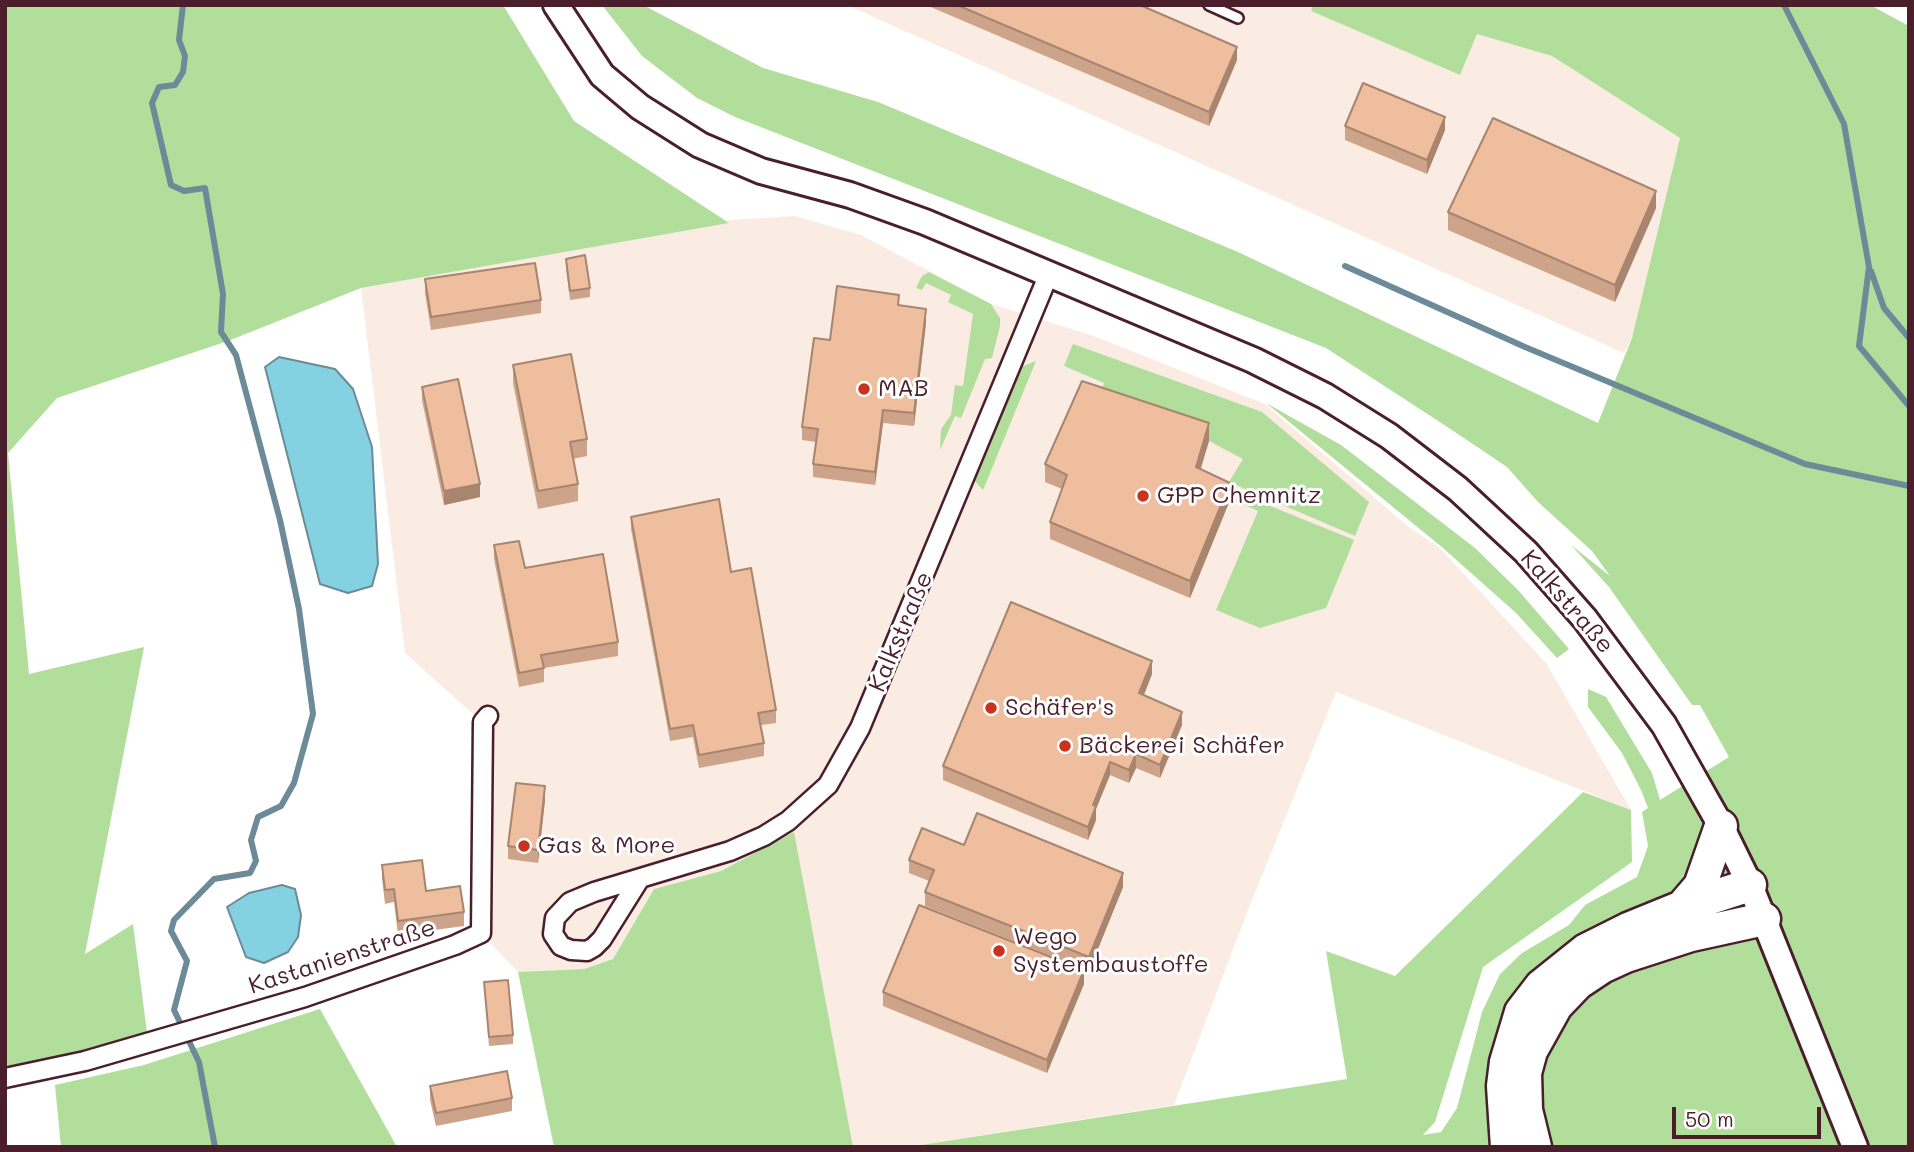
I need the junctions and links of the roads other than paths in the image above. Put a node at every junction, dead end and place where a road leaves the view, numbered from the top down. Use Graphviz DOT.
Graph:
graph roads {
  1 [pos="556,5"];
  2 [pos="1209,5"];
  3 [pos="1238,18"];
  4 [pos="1048,276"];
  5 [pos="488,716"];
  6 [pos="1721,826"];
  7 [pos="639,880"];
  8 [pos="1749,885"];
  9 [pos="1682,906"];
  10 [pos="1764,919"];
  11 [pos="5,1078"];
  12 [pos="1507,1147"];
  13 [pos="1535,1147"];
  14 [pos="1855,1147"];
  1 -- 4 [label="main road, Kalkstraße"];
  2 -- 3 [label="lane"];
  4 -- 6 [label="main road, Kalkstraße"];
  4 -- 7 [label="street, Kalkstraße"];
  5 -- 11 [label="street, Kastanienstraße"];
  6 -- 8 [label="main road, Kalkstraße"];
  6 -- 9 [label="highway"];
  7 -- 7 [label="street, Kalkstraße"];
  8 -- 9 [label="highway"];
  8 -- 10 [label="main road, Kalkstraße"];
  9 -- 12 [label="highway"];
  10 -- 13 [label="highway"];
  10 -- 14 [label="main road, Kalkstraße"];
}
